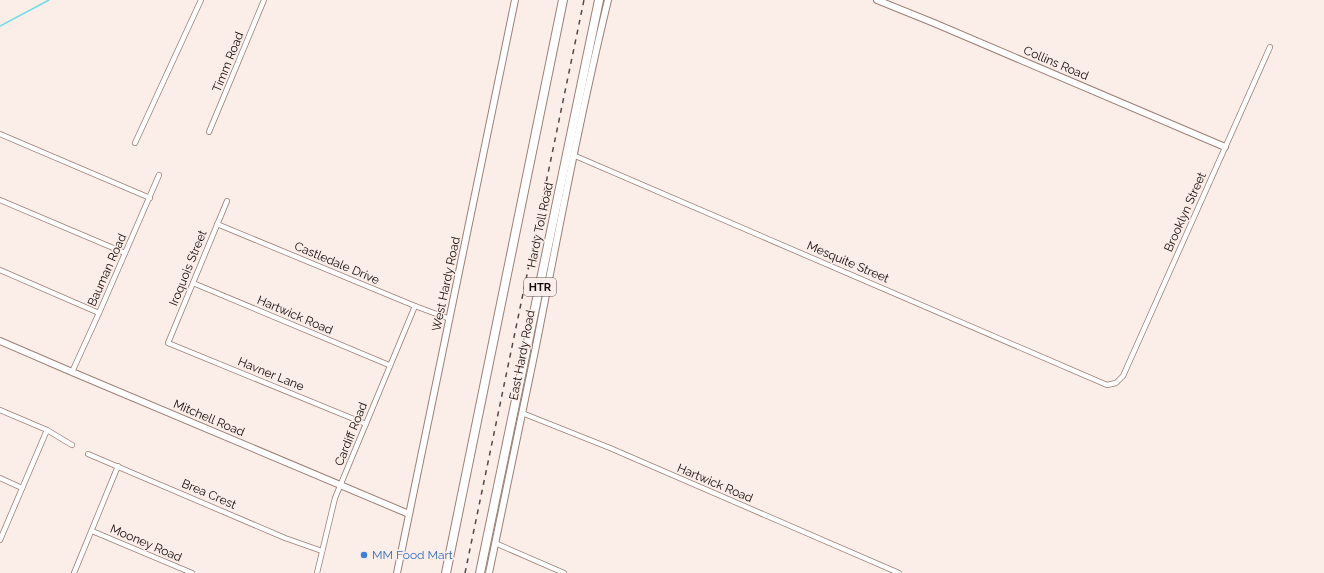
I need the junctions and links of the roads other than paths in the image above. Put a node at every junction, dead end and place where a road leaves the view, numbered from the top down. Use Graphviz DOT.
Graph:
graph roads {
  1 [pos="201,0"];
  2 [pos="264,0"];
  3 [pos="515,0"];
  4 [pos="563,0"];
  5 [pos="599,0"];
  6 [pos="608,0"];
  7 [pos="877,0"];
  8 [pos="1270,47"];
  9 [pos="209,132"];
  10 [pos="0,134"];
  11 [pos="135,143"];
  12 [pos="1225,147"];
  13 [pos="573,155"];
  14 [pos="159,175"];
  15 [pos="150,198"];
  16 [pos="0,200"];
  17 [pos="227,201"];
  18 [pos="217,224"];
  19 [pos="125,253"];
  20 [pos="0,270"];
  21 [pos="193,283"];
  22 [pos="415,306"];
  23 [pos="99,313"];
  24 [pos="450,319"];
  25 [pos="0,341"];
  26 [pos="168,343"];
  27 [pos="389,366"];
  28 [pos="72,372"];
  29 [pos="1116,383"];
  30 [pos="0,410"];
  31 [pos="522,413"];
  32 [pos="366,424"];
  33 [pos="47,430"];
  34 [pos="72,445"];
  35 [pos="88,454"];
  36 [pos="118,466"];
  37 [pos="0,478"];
  38 [pos="340,485"];
  39 [pos="22,488"];
  40 [pos="409,514"];
  41 [pos="92,531"];
  42 [pos="0,540"];
  43 [pos="495,543"];
  44 [pos="322,551"];
  45 [pos="74,573"];
  46 [pos="192,573"];
  47 [pos="316,573"];
  48 [pos="397,573"];
  49 [pos="446,573"];
  50 [pos="480,573"];
  51 [pos="489,573"];
  52 [pos="564,573"];
  53 [pos="899,573"];
  1 -- 11 [label="street"];
  2 -- 9 [label="street, Timm Road"];
  3 -- 24 [label="main road, West Hardy Road"];
  4 -- 49 [label="highway, Hardy Toll Road / HTR"];
  5 -- 50 [label="highway, Hardy Toll Road / HTR"];
  6 -- 13 [label="main road, East Hardy Road"];
  7 -- 12 [label="main road, Collins Road"];
  8 -- 12 [label="street, Brooklyn Street"];
  10 -- 15 [label="street"];
  12 -- 29 [label="street, Brooklyn Street"];
  13 -- 29 [label="street, Mesquite Street"];
  13 -- 31 [label="main road, East Hardy Road"];
  14 -- 15 [label="street, Bauman Road"];
  15 -- 19 [label="street, Bauman Road"];
  16 -- 19 [label="street"];
  17 -- 18 [label="street, Iroquois Street"];
  18 -- 21 [label="street, Iroquois Street"];
  18 -- 22 [label="street, Castledale Drive"];
  19 -- 23 [label="street, Bauman Road"];
  20 -- 23 [label="street"];
  21 -- 26 [label="street, Iroquois Street"];
  21 -- 27 [label="street, Hartwick Road"];
  22 -- 24 [label="street, Castledale Drive"];
  22 -- 27 [label="street, Cardiff Road"];
  23 -- 28 [label="street, Bauman Road"];
  24 -- 40 [label="main road, West Hardy Road"];
  25 -- 28 [label="main road, Mitchell Road"];
  26 -- 32 [label="street, Havner Lane"];
  27 -- 32 [label="street, Cardiff Road"];
  28 -- 38 [label="main road, Mitchell Road"];
  30 -- 33 [label="street"];
  31 -- 43 [label="main road, East Hardy Road"];
  31 -- 53 [label="street, Hartwick Road"];
  32 -- 38 [label="street, Cardiff Road"];
  33 -- 34 [label="street"];
  33 -- 39 [label="street"];
  35 -- 36 [label="street, Brea Crest"];
  36 -- 41 [label="street"];
  36 -- 44 [label="street, Brea Crest"];
  37 -- 39 [label="street"];
  38 -- 40 [label="main road, Mitchell Road"];
  38 -- 44 [label="street, Cardiff Road"];
  39 -- 42 [label="street"];
  40 -- 48 [label="main road, West Hardy Road"];
  41 -- 45 [label="street"];
  41 -- 46 [label="street, Mooney Road"];
  43 -- 51 [label="main road, East Hardy Road"];
  43 -- 52 [label="street"];
  44 -- 47 [label="street, Cardiff Road"];
}
